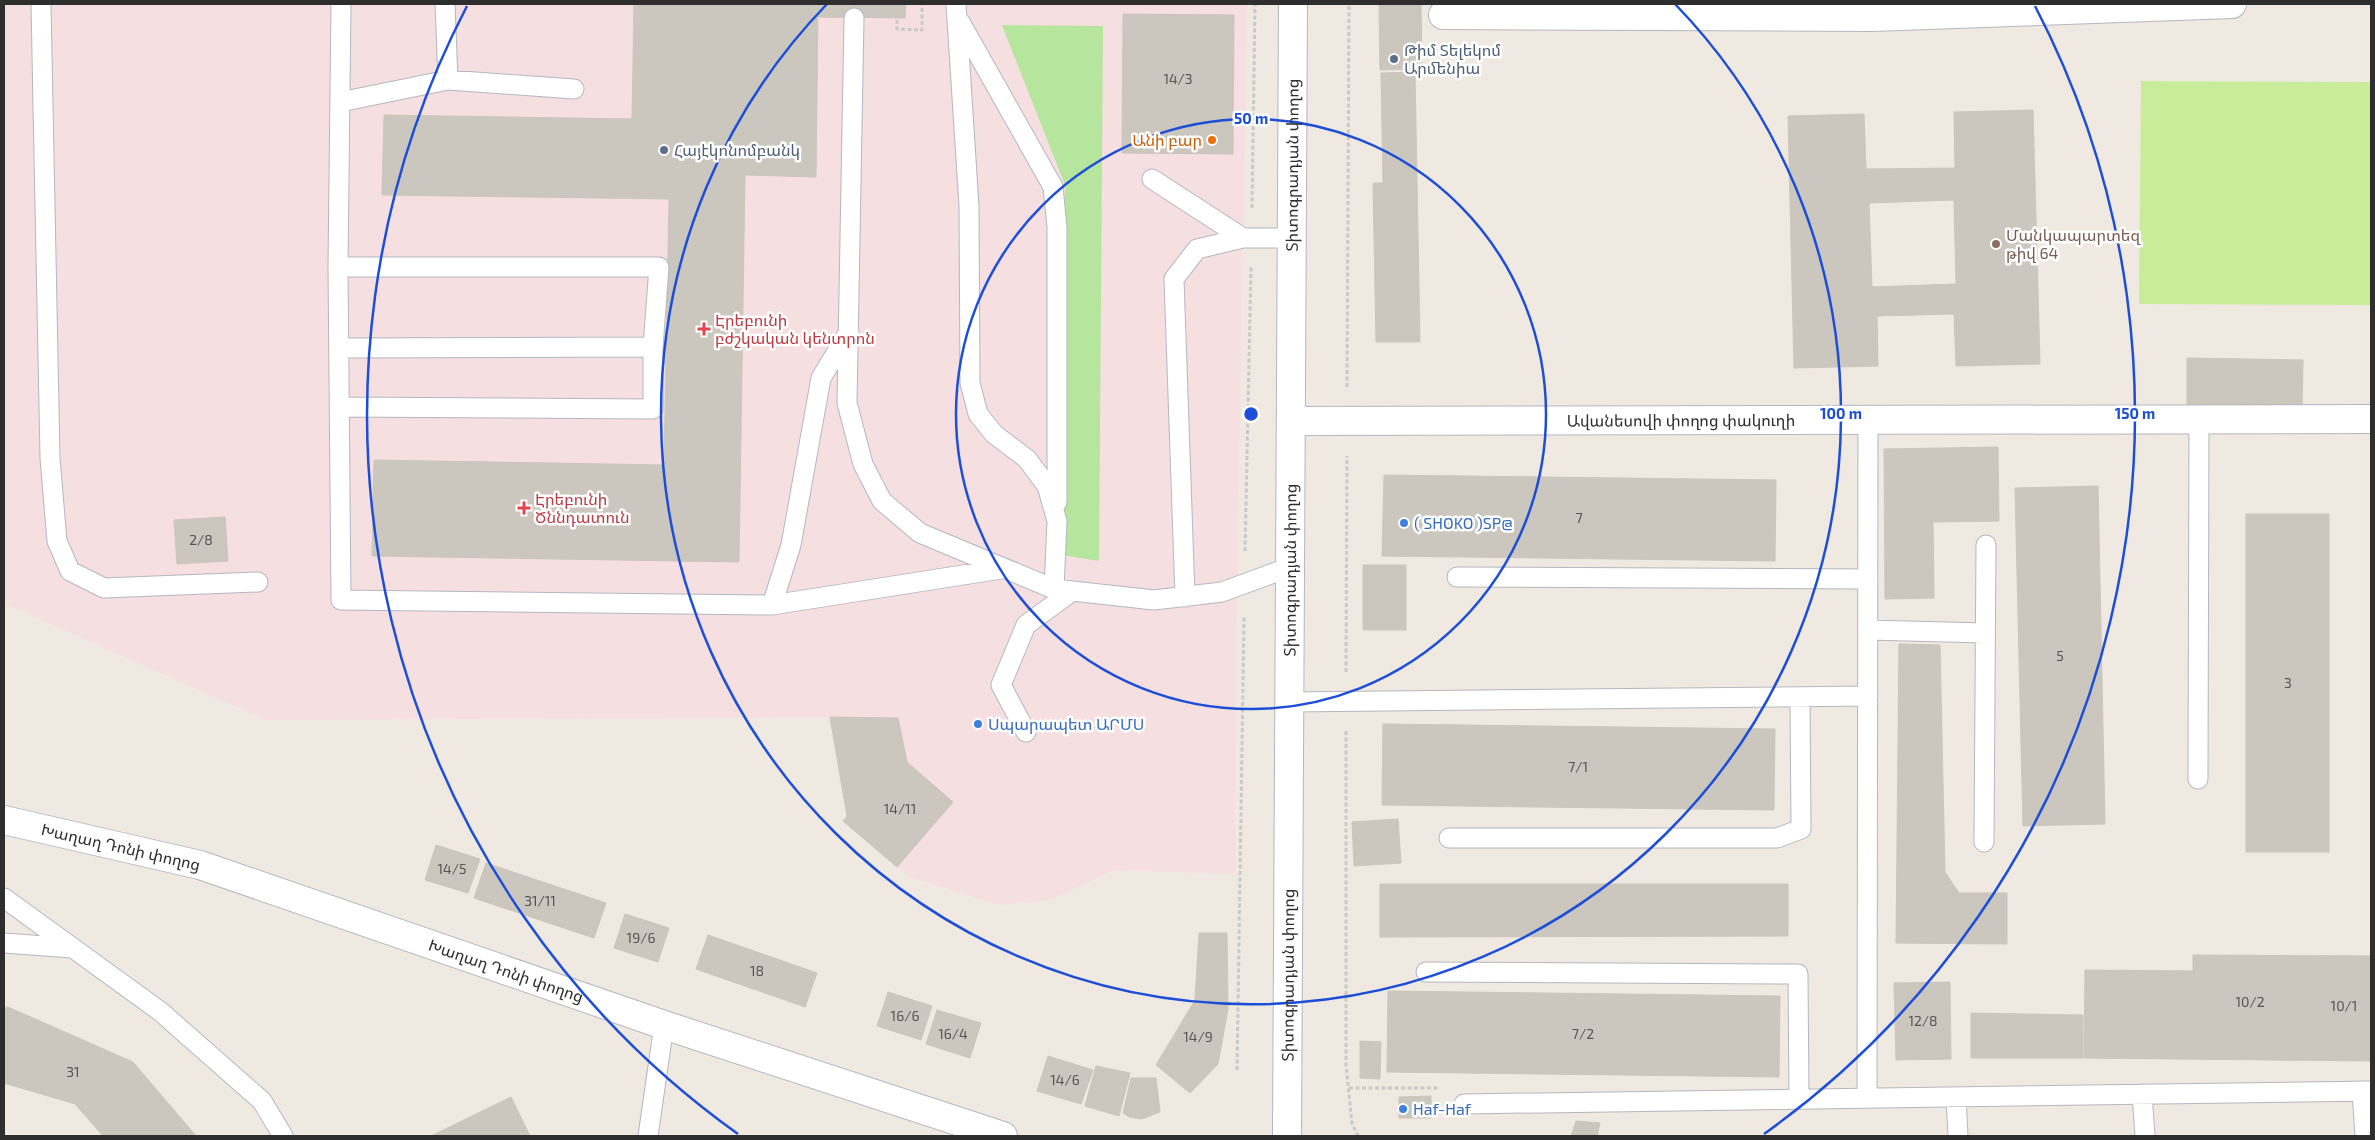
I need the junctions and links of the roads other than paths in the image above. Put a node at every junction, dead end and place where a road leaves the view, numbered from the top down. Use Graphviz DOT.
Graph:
graph roads {
  1 [pos="41,4"];
  2 [pos="341,4"];
  3 [pos="445,4"];
  4 [pos="1294,4"];
  5 [pos="2232,4"];
  6 [pos="956,10"];
  7 [pos="1872,10"];
  8 [pos="1443,15"];
  9 [pos="854,18"];
  10 [pos="448,80"];
  11 [pos="574,89"];
  12 [pos="340,102"];
  13 [pos="1152,179"];
  14 [pos="1243,238"];
  15 [pos="1292,238"];
  16 [pos="338,266"];
  17 [pos="850,330"];
  18 [pos="653,347"];
  19 [pos="340,348"];
  20 [pos="340,407"];
  21 [pos="2371,419"];
  22 [pos="1868,420"];
  23 [pos="2199,420"];
  24 [pos="1291,421"];
  25 [pos="1057,521"];
  26 [pos="1986,545"];
  27 [pos="1290,567"];
  28 [pos="1001,569"];
  29 [pos="1457,577"];
  30 [pos="1868,579"];
  31 [pos="258,582"];
  32 [pos="1062,591"];
  33 [pos="1185,597"];
  34 [pos="772,605"];
  35 [pos="1868,630"];
  36 [pos="1985,633"];
  37 [pos="1868,696"];
  38 [pos="1800,697"];
  39 [pos="1290,702"];
  40 [pos="1026,732"];
  41 [pos="2198,779"];
  42 [pos="4,820"];
  43 [pos="1449,838"];
  44 [pos="1984,842"];
  45 [pos="4,898"];
  46 [pos="4,943"];
  47 [pos="73,948"];
  48 [pos="1426,972"];
  49 [pos="664,1025"];
  50 [pos="2367,1091"];
  51 [pos="2142,1094"];
  52 [pos="1956,1097"];
  53 [pos="1868,1098"];
  54 [pos="1799,1099"];
  55 [pos="1464,1104"];
  56 [pos="283,1136"];
  57 [pos="648,1136"];
  58 [pos="1003,1136"];
  59 [pos="1286,1136"];
  60 [pos="1958,1136"];
  61 [pos="2145,1136"];
  62 [pos="2365,1136"];
  1 -- 31 [label="lane"];
  2 -- 12 [label="lane"];
  3 -- 10 [label="lane"];
  4 -- 15 [label="street, Տիտոգրադյան փողոց"];
  5 -- 7 [label="street"];
  6 -- 25 [label="lane"];
  6 -- 25 [label="lane"];
  7 -- 8 [label="street"];
  9 -- 17 [label="lane"];
  10 -- 11 [label="lane"];
  10 -- 12 [label="lane"];
  12 -- 16 [label="lane"];
  13 -- 14 [label="lane"];
  14 -- 15 [label="lane"];
  14 -- 33 [label="lane"];
  15 -- 24 [label="street, Տիտոգրադյան փողոց"];
  16 -- 18 [label="lane"];
  16 -- 19 [label="lane"];
  17 -- 28 [label="lane"];
  17 -- 34 [label="lane"];
  18 -- 19 [label="lane"];
  18 -- 20 [label="lane"];
  19 -- 20 [label="lane"];
  20 -- 34 [label="lane"];
  21 -- 23 [label="street, Ավանեսովի փողոց փակուղի"];
  22 -- 23 [label="street, Ավանեսովի փողոց փակուղի"];
  22 -- 24 [label="street, Ավանեսովի փողոց փակուղի"];
  22 -- 30 [label="lane"];
  23 -- 41 [label="lane"];
  24 -- 27 [label="street, Տիտոգրադյան փողոց"];
  25 -- 32 [label="lane"];
  26 -- 36 [label="lane"];
  27 -- 33 [label="lane"];
  27 -- 39 [label="street, Տիտոգրադյան փողոց"];
  28 -- 32 [label="lane"];
  28 -- 34 [label="lane"];
  29 -- 30 [label="lane"];
  30 -- 35 [label="lane"];
  32 -- 33 [label="lane"];
  32 -- 40 [label="lane"];
  35 -- 36 [label="lane"];
  35 -- 37 [label="lane"];
  36 -- 44 [label="lane"];
  37 -- 38 [label="lane"];
  37 -- 53 [label="lane"];
  38 -- 39 [label="lane"];
  38 -- 43 [label="lane"];
  39 -- 59 [label="street, Տիտոգրադյան փողոց"];
  42 -- 49 [label="street, Խաղաղ Դոնի փողոց"];
  45 -- 47 [label="lane"];
  46 -- 47 [label="lane"];
  47 -- 56 [label="lane"];
  48 -- 54 [label="lane"];
  49 -- 57 [label="lane"];
  49 -- 58 [label="street, Խաղաղ Դոնի փողոց"];
  50 -- 51 [label="lane"];
  50 -- 62 [label="lane"];
  51 -- 52 [label="lane"];
  51 -- 61 [label="lane"];
  52 -- 53 [label="lane"];
  52 -- 60 [label="lane"];
  53 -- 54 [label="lane"];
  54 -- 55 [label="lane"];
}
